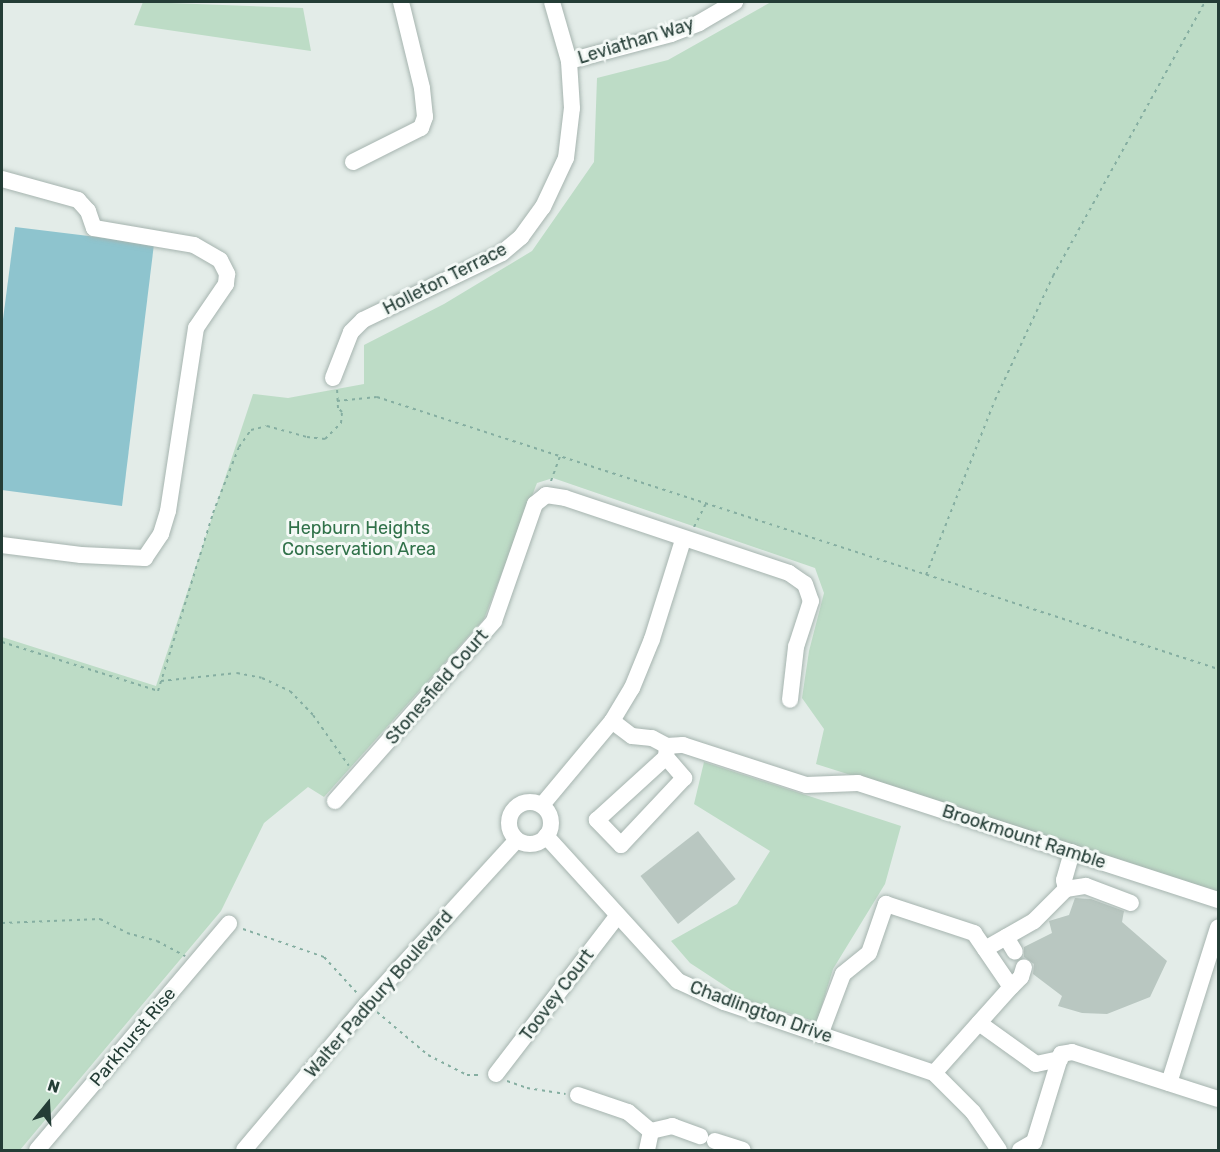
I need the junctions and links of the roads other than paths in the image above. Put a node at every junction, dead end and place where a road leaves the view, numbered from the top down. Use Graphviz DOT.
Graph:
graph roads {
  1 [pos="401,2"];
  2 [pos="552,2"];
  3 [pos="735,2"];
  4 [pos="568,61"];
  5 [pos="353,162"];
  6 [pos="2,179"];
  7 [pos="333,378"];
  8 [pos="683,540"];
  9 [pos="2,544"];
  10 [pos="790,700"];
  11 [pos="612,721"];
  12 [pos="667,752"];
  13 [pos="335,801"];
  14 [pos="542,805"];
  15 [pos="546,836"];
  16 [pos="517,840"];
  17 [pos="1072,852"];
  18 [pos="1066,889"];
  19 [pos="1218,900"];
  20 [pos="1131,903"];
  21 [pos="618,915"];
  22 [pos="229,924"];
  23 [pos="1218,928"];
  24 [pos="1006,937"];
  25 [pos="985,949"];
  26 [pos="1015,952"];
  27 [pos="1024,967"];
  28 [pos="1011,987"];
  29 [pos="979,1023"];
  30 [pos="820,1035"];
  31 [pos="1060,1059"];
  32 [pos="934,1073"];
  33 [pos="496,1074"];
  34 [pos="1169,1083"];
  35 [pos="578,1095"];
  36 [pos="1218,1099"];
  37 [pos="651,1131"];
  38 [pos="37,1150"];
  39 [pos="244,1150"];
  40 [pos="647,1150"];
  41 [pos="743,1150"];
  42 [pos="999,1150"];
  43 [pos="1020,1150"];
  1 -- 5 [label="street"];
  2 -- 4 [label="street, Holleton Terrace"];
  3 -- 4 [label="street, Leviathan Way"];
  4 -- 7 [label="street, Holleton Terrace"];
  6 -- 9 [label="street"];
  8 -- 10 [label="street"];
  8 -- 11 [label="street"];
  8 -- 13 [label="street, Stonesfield Court"];
  11 -- 12 [label="street, Brookmount Ramble"];
  11 -- 14 [label="street"];
  12 -- 12 [label="street"];
  12 -- 17 [label="street, Brookmount Ramble"];
  14 -- 15 [label="street"];
  14 -- 16 [label="street"];
  15 -- 16 [label="street"];
  15 -- 21 [label="street, Chadlington Drive"];
  16 -- 39 [label="street, Walter Padbury Boulevard"];
  17 -- 18 [label="street"];
  17 -- 19 [label="street, Brookmount Ramble"];
  18 -- 20 [label="street"];
  18 -- 24 [label="street"];
  21 -- 30 [label="street, Chadlington Drive"];
  21 -- 33 [label="street, Toovey Court"];
  22 -- 38 [label="street, Parkhurst Rise"];
  23 -- 34 [label="street"];
  24 -- 25 [label="street"];
  24 -- 26 [label="street"];
  25 -- 28 [label="street"];
  25 -- 30 [label="street"];
  27 -- 28 [label="street"];
  28 -- 29 [label="street"];
  29 -- 31 [label="street"];
  29 -- 32 [label="street"];
  30 -- 32 [label="street, Chadlington Drive"];
  31 -- 34 [label="street"];
  31 -- 43 [label="street"];
  32 -- 42 [label="street, Chadlington Drive"];
  34 -- 36 [label="street"];
  35 -- 37 [label="street"];
  37 -- 40 [label="street"];
  37 -- 41 [label="street"];
}
